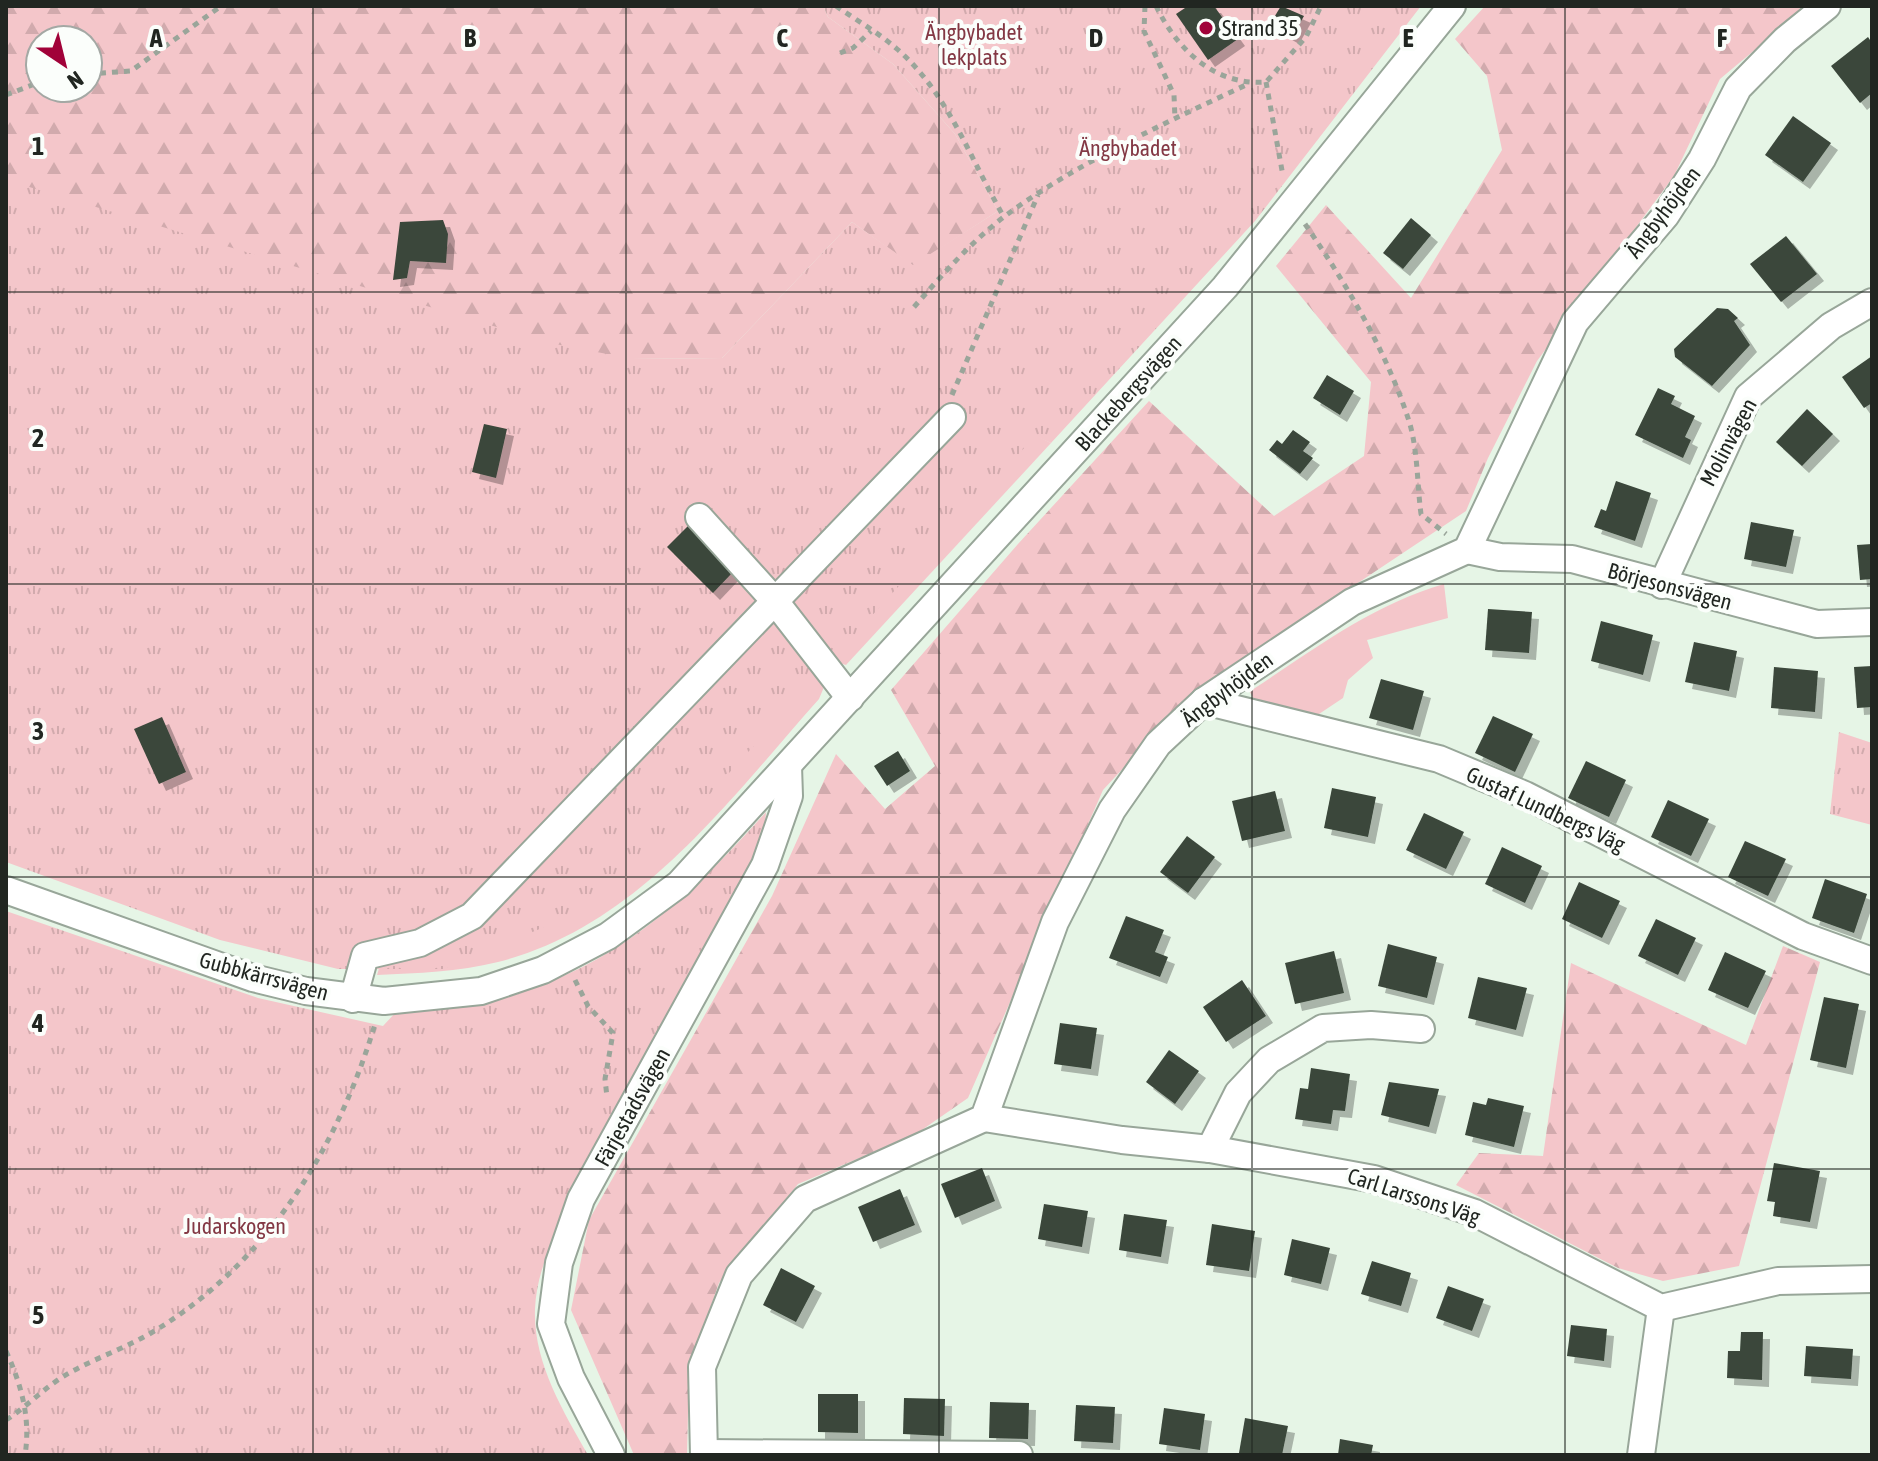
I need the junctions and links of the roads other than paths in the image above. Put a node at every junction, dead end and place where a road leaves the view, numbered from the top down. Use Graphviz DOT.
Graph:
graph roads {
  1 [pos="1452,6"];
  2 [pos="1827,6"];
  3 [pos="1872,302"];
  4 [pos="952,417"];
  5 [pos="699,517"];
  6 [pos="1467,550"];
  7 [pos="1662,585"];
  8 [pos="774,600"];
  9 [pos="1872,622"];
  10 [pos="850,698"];
  11 [pos="1204,701"];
  12 [pos="788,766"];
  13 [pos="6,890"];
  14 [pos="1872,961"];
  15 [pos="357,1009"];
  16 [pos="1421,1029"];
  17 [pos="984,1118"];
  18 [pos="1210,1149"];
  19 [pos="1872,1279"];
  20 [pos="1661,1308"];
  21 [pos="704,1454"];
  22 [pos="611,1455"];
  23 [pos="1019,1455"];
  24 [pos="1641,1455"];
  1 -- 10 [label="street, Blackebergsvägen"];
  2 -- 6 [label="street, Ängbyhöjden"];
  3 -- 7 [label="street, Molinvägen"];
  4 -- 8 [label="street"];
  5 -- 8 [label="street"];
  6 -- 7 [label="street, Börjesonsvägen"];
  6 -- 11 [label="street, Ängbyhöjden"];
  7 -- 9 [label="street, Börjesonsvägen"];
  8 -- 10 [label="street"];
  8 -- 15 [label="street"];
  10 -- 12 [label="street, Blackebergsvägen"];
  11 -- 14 [label="street, Gustaf Lundbergs Väg"];
  11 -- 17 [label="street, Ängbyhöjden"];
  12 -- 15 [label="street, Gubbkärrsvägen"];
  12 -- 22 [label="street, Färjestadsvägen"];
  13 -- 15 [label="street, Gubbkärrsvägen"];
  16 -- 18 [label="street"];
  17 -- 18 [label="street, Carl Larssons Väg"];
  17 -- 21 [label="street"];
  18 -- 20 [label="street, Carl Larssons Väg"];
  19 -- 20 [label="street"];
  20 -- 24 [label="street"];
  21 -- 23 [label="street"];
}
